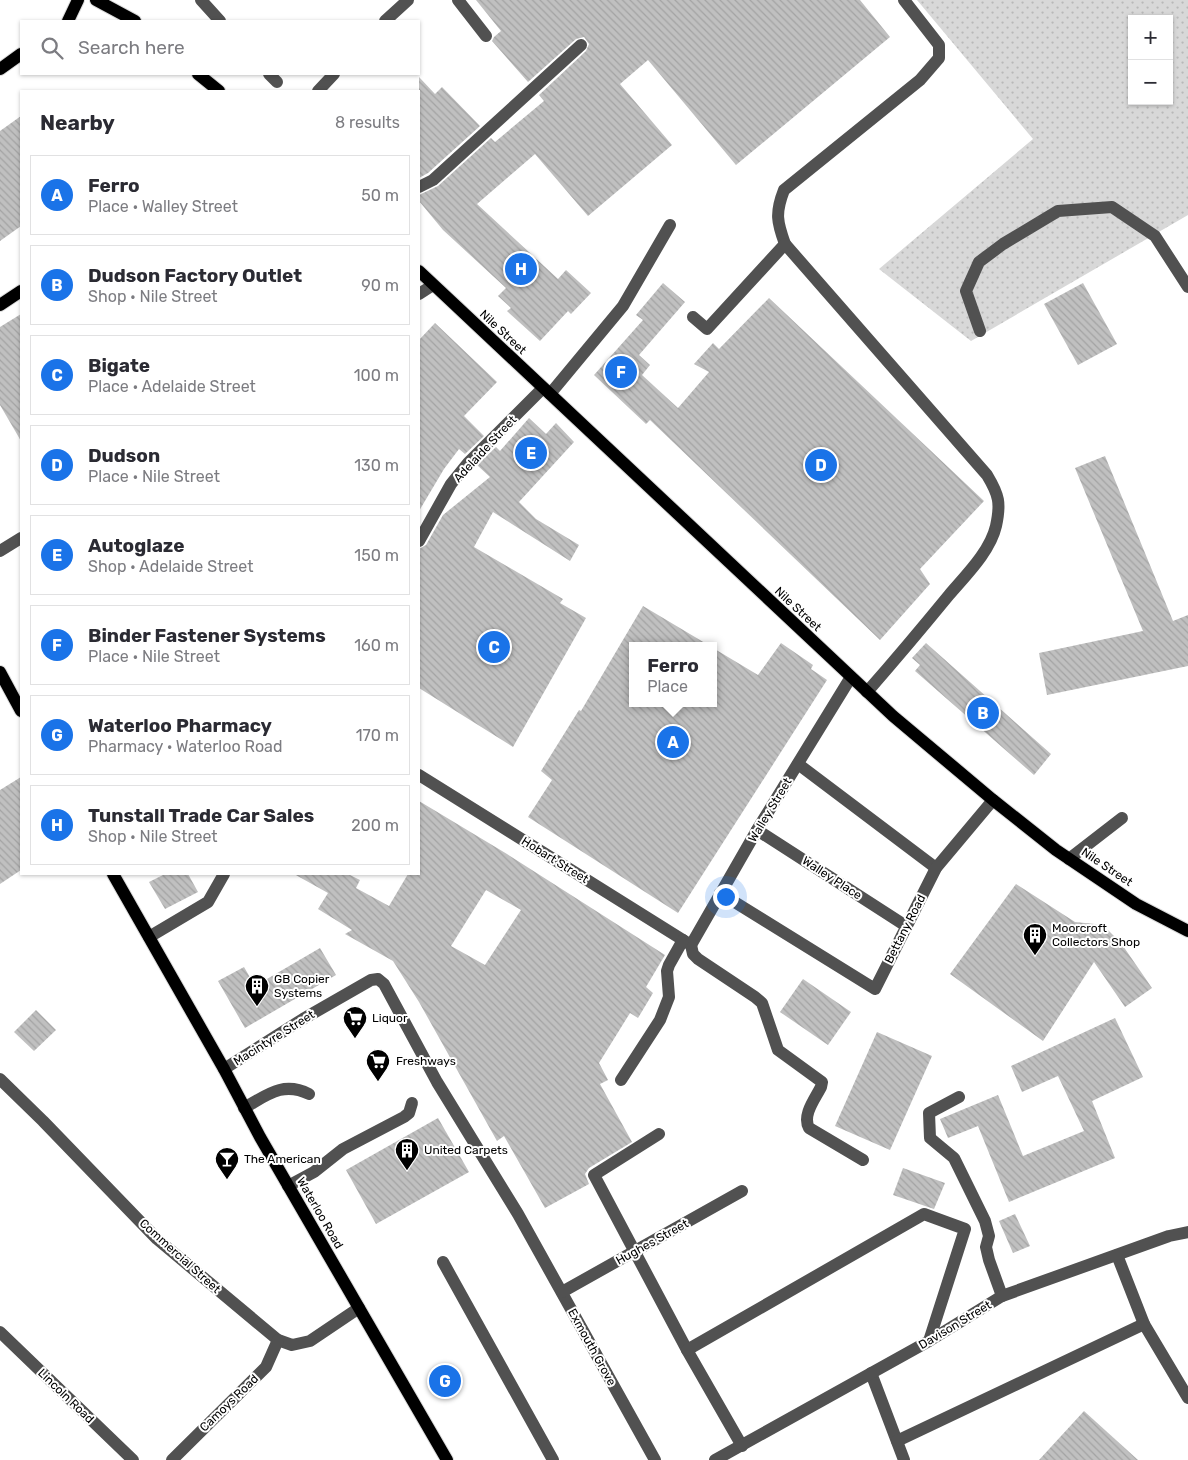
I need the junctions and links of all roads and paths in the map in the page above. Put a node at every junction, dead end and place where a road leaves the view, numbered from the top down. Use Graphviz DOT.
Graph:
graph roads {
  1 [pos="78,0"];
  2 [pos="96,0"];
  3 [pos="200,0"];
  4 [pos="408,0"];
  5 [pos="458,0"];
  6 [pos="904,0"];
  7 [pos="68,20"];
  8 [pos="133,20"];
  9 [pos="219,20"];
  10 [pos="386,20"];
  11 [pos="486,36"];
  12 [pos="581,45"];
  13 [pos="20,55"];
  14 [pos="0,69"];
  15 [pos="199,75"];
  16 [pos="333,75"];
  17 [pos="218,90"];
  18 [pos="319,90"];
  19 [pos="420,186"];
  20 [pos="670,225"];
  21 [pos="785,244"];
  22 [pos="420,272"];
  23 [pos="433,285"];
  24 [pos="1188,287"];
  25 [pos="20,291"];
  26 [pos="420,293"];
  27 [pos="0,305"];
  28 [pos="693,317"];
  29 [pos="980,331"];
  30 [pos="547,391"];
  31 [pos="20,539"];
  32 [pos="420,539"];
  33 [pos="0,551"];
  34 [pos="0,672"];
  35 [pos="851,678"];
  36 [pos="867,692"];
  37 [pos="20,709"];
  38 [pos="798,764"];
  39 [pos="420,776"];
  40 [pos="993,800"];
  41 [pos="1122,818"];
  42 [pos="757,830"];
  43 [pos="1069,858"];
  44 [pos="936,868"];
  45 [pos="114,875"];
  46 [pos="223,875"];
  47 [pos="720,893"];
  48 [pos="906,926"];
  49 [pos="1188,931"];
  50 [pos="149,937"];
  51 [pos="687,942"];
  52 [pos="378,979"];
  53 [pos="224,1069"];
  54 [pos="0,1079"];
  55 [pos="621,1080"];
  56 [pos="309,1094"];
  57 [pos="959,1097"];
  58 [pos="412,1103"];
  59 [pos="244,1108"];
  60 [pos="659,1134"];
  61 [pos="863,1160"];
  62 [pos="288,1186"];
  63 [pos="742,1191"];
  64 [pos="1188,1232"];
  65 [pos="634,1252"];
  66 [pos="1117,1255"];
  67 [pos="443,1262"];
  68 [pos="562,1292"];
  69 [pos="1002,1296"];
  70 [pos="359,1308"];
  71 [pos="1144,1324"];
  72 [pos="0,1332"];
  73 [pos="278,1340"];
  74 [pos="929,1341"];
  75 [pos="686,1350"];
  76 [pos="870,1373"];
  77 [pos="1188,1398"];
  78 [pos="897,1441"];
  79 [pos="739,1448"];
  80 [pos="717,1459"];
  81 [pos="133,1460"];
  82 [pos="172,1460"];
  83 [pos="447,1460"];
  84 [pos="553,1460"];
  85 [pos="655,1460"];
  86 [pos="904,1460"];
  1 -- 7 [label="main road"];
  2 -- 8 [label="main road"];
  3 -- 9 [label="street"];
  4 -- 10 [label="street"];
  5 -- 11 [label="street"];
  6 -- 21 [label="street"];
  12 -- 19 [label="street"];
  13 -- 14 [label="main road"];
  15 -- 17 [label="main road"];
  16 -- 18 [label="street"];
  20 -- 30 [label="street, Adelaide Street"];
  21 -- 28 [label="street"];
  21 -- 36 [label="street"];
  22 -- 23 [label="main road, Nile Street"];
  23 -- 26 [label="street"];
  23 -- 30 [label="main road, Nile Street"];
  24 -- 29 [label="street"];
  25 -- 27 [label="main road"];
  30 -- 32 [label="street, Adelaide Street"];
  30 -- 35 [label="main road, Nile Street"];
  31 -- 33 [label="street"];
  34 -- 37 [label="main road"];
  35 -- 36 [label="main road, Nile Street"];
  35 -- 38 [label="street, Walley Street"];
  36 -- 40 [label="main road, Nile Street"];
  38 -- 42 [label="street, Walley Street"];
  38 -- 44 [label="street"];
  39 -- 51 [label="street, Hobart Street"];
  40 -- 43 [label="main road, Nile Street"];
  40 -- 44 [label="street, Bettany Road"];
  41 -- 43 [label="street"];
  42 -- 47 [label="street, Walley Street"];
  42 -- 48 [label="street, Walley Place"];
  43 -- 49 [label="main road, Nile Street"];
  44 -- 48 [label="street, Bettany Road"];
  45 -- 50 [label="main road, Waterloo Road"];
  46 -- 50 [label="street"];
  47 -- 48 [label="street, Bettany Road"];
  47 -- 51 [label="street, Walley Street"];
  50 -- 53 [label="main road, Waterloo Road"];
  51 -- 55 [label="street, Walley Street"];
  51 -- 61 [label="street"];
  52 -- 53 [label="street, Macintyre Street"];
  52 -- 68 [label="street, Exmouth Grove"];
  53 -- 59 [label="main road, Waterloo Road"];
  54 -- 73 [label="street, Commercial Street"];
  56 -- 59 [label="street"];
  57 -- 69 [label="street"];
  58 -- 62 [label="street"];
  59 -- 62 [label="main road, Waterloo Road"];
  60 -- 65 [label="street"];
  62 -- 70 [label="main road, Waterloo Road"];
  63 -- 65 [label="street, Hughes Street"];
  64 -- 66 [label="street, Davison Street"];
  65 -- 68 [label="street, Hughes Street"];
  65 -- 75 [label="street"];
  66 -- 69 [label="street, Davison Street"];
  66 -- 71 [label="street"];
  67 -- 84 [label="street"];
  68 -- 85 [label="street, Exmouth Grove"];
  69 -- 74 [label="street, Davison Street"];
  70 -- 73 [label="street"];
  70 -- 83 [label="main road, Waterloo Road"];
  71 -- 77 [label="street"];
  71 -- 78 [label="street"];
  72 -- 81 [label="street, Lincoln Road"];
  73 -- 82 [label="street, Camoys Road"];
  74 -- 75 [label="street"];
  74 -- 76 [label="street, Davison Street"];
  75 -- 79 [label="street"];
  76 -- 78 [label="street"];
  76 -- 79 [label="street, Davison Street"];
  78 -- 86 [label="street"];
  79 -- 80 [label="street, Davison Street"];
}
